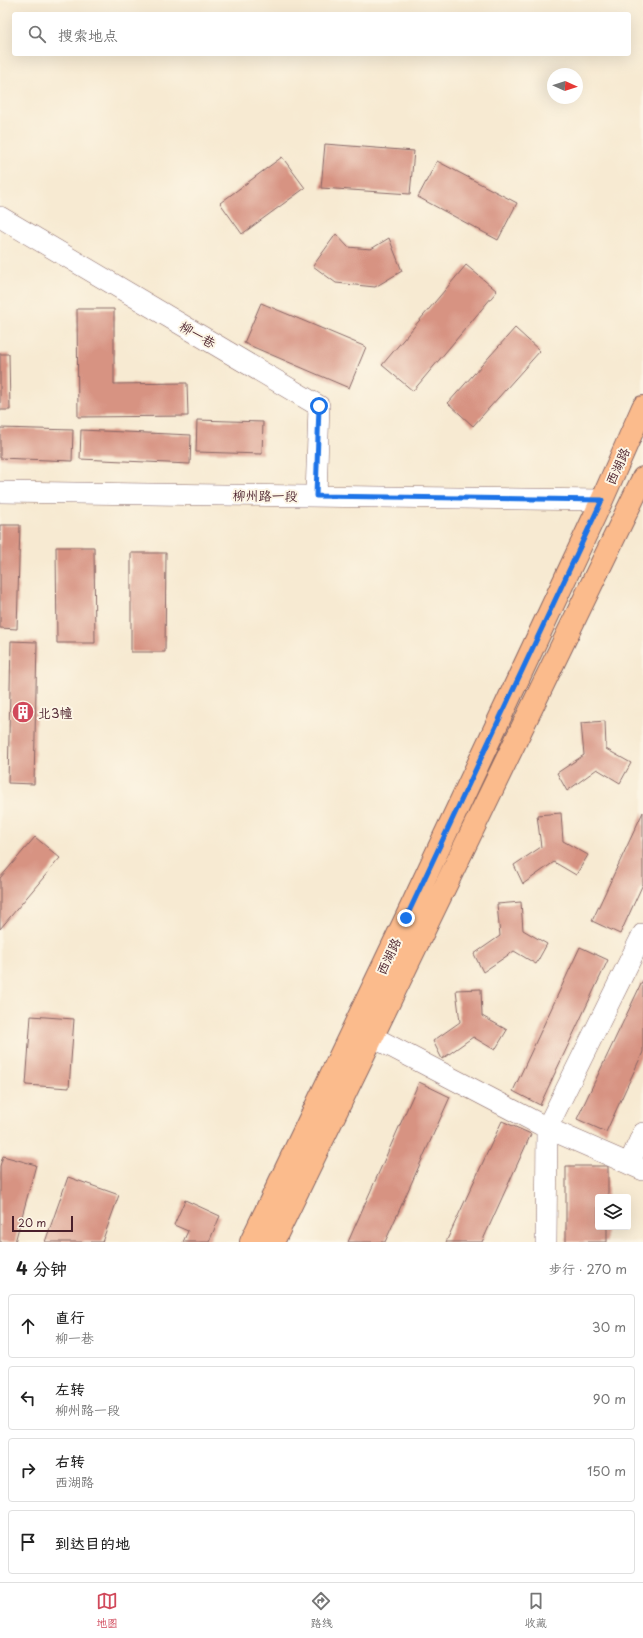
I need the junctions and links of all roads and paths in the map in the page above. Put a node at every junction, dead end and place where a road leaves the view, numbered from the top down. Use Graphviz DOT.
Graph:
graph roads {
  1 [pos="0,217"];
  2 [pos="643,406"];
  3 [pos="643,478"];
  4 [pos="0,492"];
  5 [pos="316,496"];
  6 [pos="602,500"];
  7 [pos="643,934"];
  8 [pos="373,1037"];
  9 [pos="547,1128"];
  10 [pos="643,1133"];
  11 [pos="636,1167"];
  12 [pos="251,1242"];
  13 [pos="273,1242"];
  14 [pos="546,1242"];
  1 -- 5 [label="street, 柳一巷"];
  2 -- 6 [label="main road, 西湖路"];
  3 -- 8 [label="main road, 西湖路"];
  4 -- 5 [label="street, 柳州路一段"];
  5 -- 6 [label="street, 柳州路一段"];
  6 -- 12 [label="main road, 西湖路"];
  7 -- 9 [label="street"];
  8 -- 9 [label="street"];
  8 -- 13 [label="main road, 西湖路"];
  9 -- 11 [label="street"];
  9 -- 14 [label="street"];
  10 -- 11 [label="street"];
}
